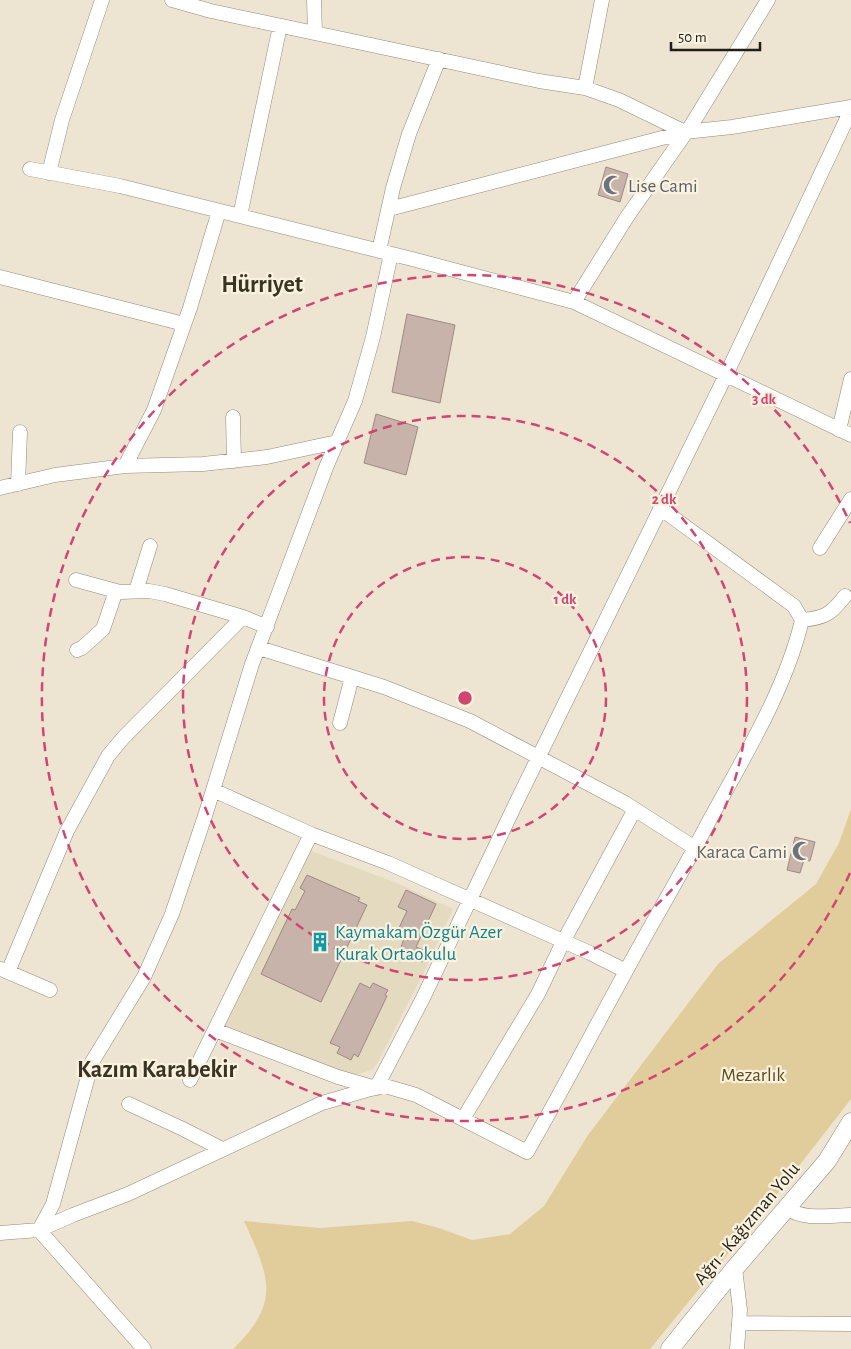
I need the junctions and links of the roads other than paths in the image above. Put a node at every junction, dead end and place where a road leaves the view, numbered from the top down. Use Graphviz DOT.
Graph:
graph roads {
  1 [pos="102,0"];
  2 [pos="172,0"];
  3 [pos="314,0"];
  4 [pos="602,0"];
  5 [pos="768,0"];
  6 [pos="280,26"];
  7 [pos="315,33"];
  8 [pos="439,60"];
  9 [pos="585,88"];
  10 [pos="851,108"];
  11 [pos="685,132"];
  12 [pos="30,169"];
  13 [pos="49,172"];
  14 [pos="389,209"];
  15 [pos="219,211"];
  16 [pos="240,216"];
  17 [pos="385,252"];
  18 [pos="0,278"];
  19 [pos="574,302"];
  20 [pos="184,324"];
  21 [pos="726,375"];
  22 [pos="851,379"];
  23 [pos="233,417"];
  24 [pos="20,432"];
  25 [pos="845,433"];
  26 [pos="337,442"];
  27 [pos="234,461"];
  28 [pos="124,466"];
  29 [pos="18,484"];
  30 [pos="0,488"];
  31 [pos="851,499"];
  32 [pos="660,508"];
  33 [pos="150,546"];
  34 [pos="820,548"];
  35 [pos="76,580"];
  36 [pos="116,591"];
  37 [pos="136,591"];
  38 [pos="845,596"];
  39 [pos="243,617"];
  40 [pos="802,620"];
  41 [pos="267,626"];
  42 [pos="259,648"];
  43 [pos="77,650"];
  44 [pos="352,677"];
  45 [pos="340,722"];
  46 [pos="539,756"];
  47 [pos="214,790"];
  48 [pos="635,809"];
  49 [pos="310,834"];
  50 [pos="695,848"];
  51 [pos="470,899"];
  52 [pos="563,942"];
  53 [pos="4,970"];
  54 [pos="626,972"];
  55 [pos="50,990"];
  56 [pos="215,1030"];
  57 [pos="190,1080"];
  58 [pos="376,1088"];
  59 [pos="129,1104"];
  60 [pos="463,1119"];
  61 [pos="851,1122"];
  62 [pos="222,1149"];
  63 [pos="786,1208"];
  64 [pos="851,1215"];
  65 [pos="38,1230"];
  66 [pos="0,1233"];
  67 [pos="735,1268"];
  68 [pos="739,1323"];
  69 [pos="851,1324"];
  70 [pos="144,1349"];
  71 [pos="670,1349"];
  72 [pos="738,1349"];
  1 -- 13 [label="street"];
  2 -- 6 [label="street"];
  3 -- 7 [label="street"];
  4 -- 9 [label="street"];
  5 -- 11 [label="street"];
  6 -- 7 [label="street"];
  6 -- 16 [label="street"];
  7 -- 8 [label="street"];
  8 -- 9 [label="street"];
  8 -- 14 [label="street"];
  9 -- 11 [label="street"];
  10 -- 11 [label="street"];
  10 -- 21 [label="street"];
  11 -- 14 [label="street"];
  11 -- 19 [label="street"];
  12 -- 13 [label="street"];
  13 -- 15 [label="street"];
  14 -- 17 [label="street"];
  15 -- 16 [label="street"];
  15 -- 20 [label="street"];
  16 -- 17 [label="street"];
  17 -- 19 [label="street"];
  17 -- 26 [label="street"];
  18 -- 20 [label="street"];
  19 -- 21 [label="street"];
  20 -- 28 [label="street"];
  21 -- 25 [label="street"];
  21 -- 32 [label="street"];
  22 -- 25 [label="street"];
  23 -- 27 [label="street"];
  24 -- 29 [label="street"];
  26 -- 27 [label="street"];
  26 -- 41 [label="street"];
  27 -- 28 [label="street"];
  28 -- 29 [label="street"];
  29 -- 30 [label="street"];
  31 -- 34 [label="street"];
  32 -- 40 [label="street"];
  32 -- 46 [label="street"];
  33 -- 37 [label="street"];
  35 -- 36 [label="street"];
  36 -- 37 [label="street"];
  36 -- 43 [label="street"];
  37 -- 39 [label="street"];
  38 -- 40 [label="street"];
  39 -- 41 [label="street"];
  39 -- 53 [label="street"];
  40 -- 50 [label="street"];
  41 -- 42 [label="street"];
  42 -- 44 [label="street"];
  42 -- 47 [label="street"];
  44 -- 45 [label="street"];
  44 -- 46 [label="street"];
  46 -- 48 [label="street"];
  46 -- 51 [label="street"];
  47 -- 49 [label="street"];
  47 -- 65 [label="street"];
  48 -- 50 [label="street"];
  48 -- 52 [label="street"];
  49 -- 51 [label="street"];
  49 -- 56 [label="street"];
  50 -- 54 [label="street"];
  51 -- 52 [label="street"];
  51 -- 58 [label="street"];
  52 -- 54 [label="street"];
  52 -- 60 [label="street"];
  53 -- 55 [label="street"];
  54 -- 60 [label="street"];
  56 -- 57 [label="street"];
  56 -- 58 [label="street"];
  58 -- 60 [label="street"];
  58 -- 62 [label="street"];
  59 -- 62 [label="street"];
  61 -- 63 [label="main road, Ağrı - Kağızman Yolu"];
  62 -- 65 [label="street"];
  63 -- 64 [label="street"];
  63 -- 67 [label="main road, Ağrı - Kağızman Yolu"];
  65 -- 66 [label="street"];
  65 -- 70 [label="street"];
  67 -- 68 [label="street"];
  67 -- 71 [label="main road, Ağrı - Kağızman Yolu"];
  68 -- 69 [label="street"];
  68 -- 72 [label="street"];
}
